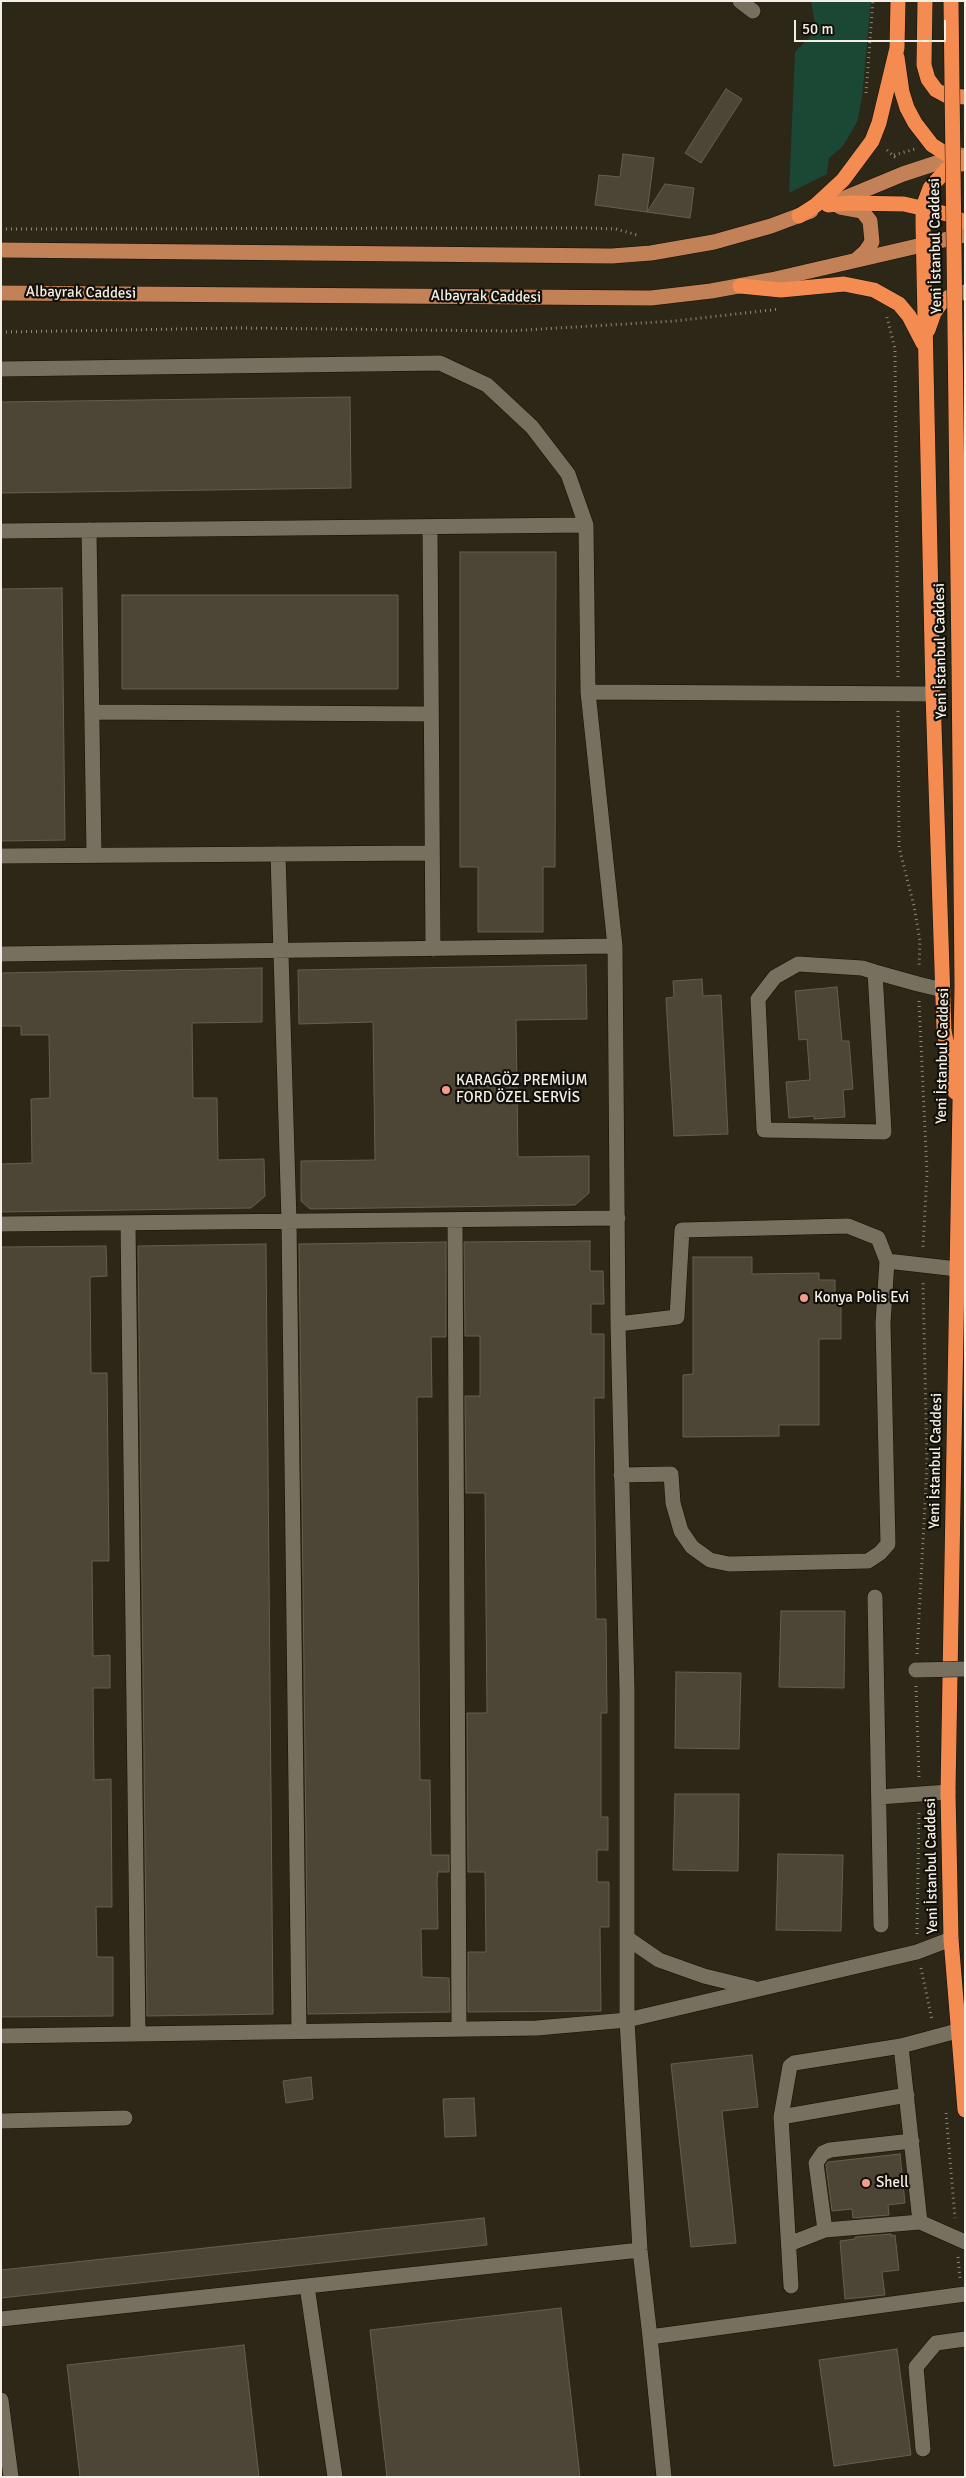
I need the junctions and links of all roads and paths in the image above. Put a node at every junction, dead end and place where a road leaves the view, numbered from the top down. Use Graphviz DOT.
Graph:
graph roads {
  1 [pos="740,1"];
  2 [pos="873,1"];
  3 [pos="898,1"];
  4 [pos="925,1"];
  5 [pos="951,1"];
  6 [pos="753,11"];
  7 [pos="897,48"];
  8 [pos="866,95"];
  9 [pos="965,97"];
  10 [pos="872,141"];
  11 [pos="960,159"];
  12 [pos="903,174"];
  13 [pos="828,205"];
  14 [pos="923,207"];
  15 [pos="799,216"];
  16 [pos="965,222"];
  17 [pos="1,229"];
  18 [pos="965,234"];
  19 [pos="643,238"];
  20 [pos="923,244"];
  21 [pos="1,250"];
  22 [pos="855,260"];
  23 [pos="740,286"];
  24 [pos="965,292"];
  25 [pos="1,293"];
  26 [pos="898,304"];
  27 [pos="781,309"];
  28 [pos="880,314"];
  29 [pos="886,318"];
  30 [pos="1,332"];
  31 [pos="926,349"];
  32 [pos="1,369"];
  33 [pos="586,525"];
  34 [pos="430,527"];
  35 [pos="89,530"];
  36 [pos="1,531"];
  37 [pos="588,692"];
  38 [pos="898,694"];
  39 [pos="933,694"];
  40 [pos="93,712"];
  41 [pos="431,714"];
  42 [pos="432,853"];
  43 [pos="278,854"];
  44 [pos="1,856"];
  45 [pos="94,856"];
  46 [pos="615,946"];
  47 [pos="433,948"];
  48 [pos="281,950"];
  49 [pos="1,954"];
  50 [pos="875,972"];
  51 [pos="918,984"];
  52 [pos="943,990"];
  53 [pos="960,1115"];
  54 [pos="618,1218"];
  55 [pos="455,1220"];
  56 [pos="289,1221"];
  57 [pos="128,1222"];
  58 [pos="1,1224"];
  59 [pos="887,1261"];
  60 [pos="923,1265"];
  61 [pos="957,1269"];
  62 [pos="618,1324"];
  63 [pos="621,1474"];
  64 [pos="875,1597"];
  65 [pos="965,1669"];
  66 [pos="916,1670"];
  67 [pos="948,1792"];
  68 [pos="919,1794"];
  69 [pos="878,1797"];
  70 [pos="881,1925"];
  71 [pos="628,1938"];
  72 [pos="950,1939"];
  73 [pos="917,1952"];
  74 [pos="757,1989"];
  75 [pos="627,2020"];
  76 [pos="459,2029"];
  77 [pos="299,2031"];
  78 [pos="957,2031"];
  79 [pos="138,2033"];
  80 [pos="1,2036"];
  81 [pos="936,2036"];
  82 [pos="901,2046"];
  83 [pos="907,2096"];
  84 [pos="946,2110"];
  85 [pos="965,2110"];
  86 [pos="781,2116"];
  87 [pos="125,2118"];
  88 [pos="1,2121"];
  89 [pos="912,2141"];
  90 [pos="920,2222"];
  91 [pos="825,2230"];
  92 [pos="961,2240"];
  93 [pos="789,2244"];
  94 [pos="640,2250"];
  95 [pos="307,2286"];
  96 [pos="791,2286"];
  97 [pos="963,2294"];
  98 [pos="1,2319"];
  99 [pos="650,2337"];
  100 [pos="965,2340"];
  101 [pos="1,2400"];
  102 [pos="923,2448"];
  103 [pos="12,2477"];
  104 [pos="335,2477"];
  105 [pos="664,2477"];
  1 -- 6 [label="street"];
  2 -- 8 [label="path"];
  3 -- 7 [label="highway"];
  4 -- 9 [label="highway"];
  5 -- 53 [label="highway, Yeni İstanbul Caddesi, bridge"];
  7 -- 10 [label="highway"];
  7 -- 11 [label="highway"];
  10 -- 12 [label="path"];
  10 -- 15 [label="highway"];
  11 -- 12 [label="main road"];
  11 -- 14 [label="highway"];
  12 -- 13 [label="main road"];
  13 -- 14 [label="highway"];
  13 -- 15 [label="main road"];
  13 -- 22 [label="main road"];
  14 -- 16 [label="highway"];
  14 -- 20 [label="highway"];
  15 -- 21 [label="main road"];
  17 -- 19 [label="path"];
  18 -- 20 [label="main road, Albayrak Caddesi"];
  20 -- 22 [label="main road, Albayrak Caddesi"];
  20 -- 31 [label="highway"];
  22 -- 23 [label="main road, Albayrak Caddesi"];
  23 -- 25 [label="main road, Albayrak Caddesi"];
  23 -- 26 [label="highway"];
  24 -- 31 [label="highway"];
  26 -- 29 [label="path"];
  26 -- 31 [label="highway"];
  27 -- 30 [label="path"];
  28 -- 29 [label="path"];
  29 -- 38 [label="path"];
  31 -- 39 [label="highway"];
  32 -- 33 [label="street"];
  33 -- 34 [label="street"];
  33 -- 37 [label="street"];
  34 -- 35 [label="street"];
  34 -- 41 [label="street"];
  35 -- 36 [label="street"];
  35 -- 40 [label="street"];
  37 -- 38 [label="street"];
  37 -- 46 [label="street"];
  38 -- 39 [label="street"];
  38 -- 51 [label="path"];
  39 -- 52 [label="highway"];
  40 -- 41 [label="street"];
  40 -- 45 [label="street"];
  41 -- 42 [label="street"];
  42 -- 43 [label="street"];
  42 -- 47 [label="street"];
  43 -- 45 [label="street"];
  43 -- 48 [label="street"];
  44 -- 45 [label="street"];
  46 -- 47 [label="street"];
  46 -- 54 [label="street"];
  47 -- 48 [label="street"];
  48 -- 49 [label="street"];
  48 -- 56 [label="street"];
  50 -- 50 [label="street"];
  50 -- 51 [label="street"];
  51 -- 52 [label="street"];
  51 -- 60 [label="path"];
  52 -- 53 [label="highway"];
  53 -- 61 [label="highway, Yeni İstanbul Caddesi"];
  54 -- 55 [label="street"];
  54 -- 62 [label="street"];
  55 -- 56 [label="street"];
  55 -- 76 [label="street"];
  56 -- 57 [label="street"];
  56 -- 77 [label="street"];
  57 -- 58 [label="street"];
  57 -- 79 [label="street"];
  59 -- 60 [label="street"];
  59 -- 62 [label="street"];
  59 -- 63 [label="street"];
  60 -- 61 [label="street"];
  60 -- 66 [label="path"];
  61 -- 67 [label="highway, Yeni İstanbul Caddesi"];
  62 -- 63 [label="street"];
  63 -- 71 [label="street"];
  64 -- 69 [label="street"];
  65 -- 66 [label="street, bridge"];
  66 -- 68 [label="path"];
  67 -- 68 [label="street"];
  67 -- 72 [label="highway, Yeni İstanbul Caddesi"];
  68 -- 69 [label="street"];
  68 -- 73 [label="path"];
  69 -- 70 [label="street"];
  71 -- 74 [label="street"];
  71 -- 75 [label="street"];
  72 -- 73 [label="street"];
  72 -- 78 [label="highway, Yeni İstanbul Caddesi"];
  73 -- 74 [label="street"];
  73 -- 81 [label="path"];
  74 -- 75 [label="street"];
  75 -- 76 [label="street"];
  75 -- 94 [label="street"];
  76 -- 77 [label="street"];
  77 -- 79 [label="street"];
  78 -- 81 [label="street"];
  78 -- 85 [label="highway, Yeni İstanbul Caddesi"];
  79 -- 80 [label="street"];
  81 -- 82 [label="street"];
  82 -- 83 [label="street"];
  82 -- 86 [label="street"];
  83 -- 86 [label="street"];
  83 -- 89 [label="street"];
  84 -- 92 [label="path"];
  86 -- 93 [label="street"];
  87 -- 88 [label="street"];
  89 -- 90 [label="street"];
  89 -- 91 [label="street"];
  90 -- 91 [label="street"];
  90 -- 92 [label="street"];
  91 -- 93 [label="street"];
  92 -- 97 [label="path"];
  93 -- 96 [label="street"];
  94 -- 95 [label="street"];
  94 -- 99 [label="street"];
  95 -- 98 [label="street"];
  95 -- 104 [label="street"];
  97 -- 99 [label="street"];
  99 -- 105 [label="street"];
  100 -- 102 [label="street"];
  101 -- 103 [label="street"];
}
